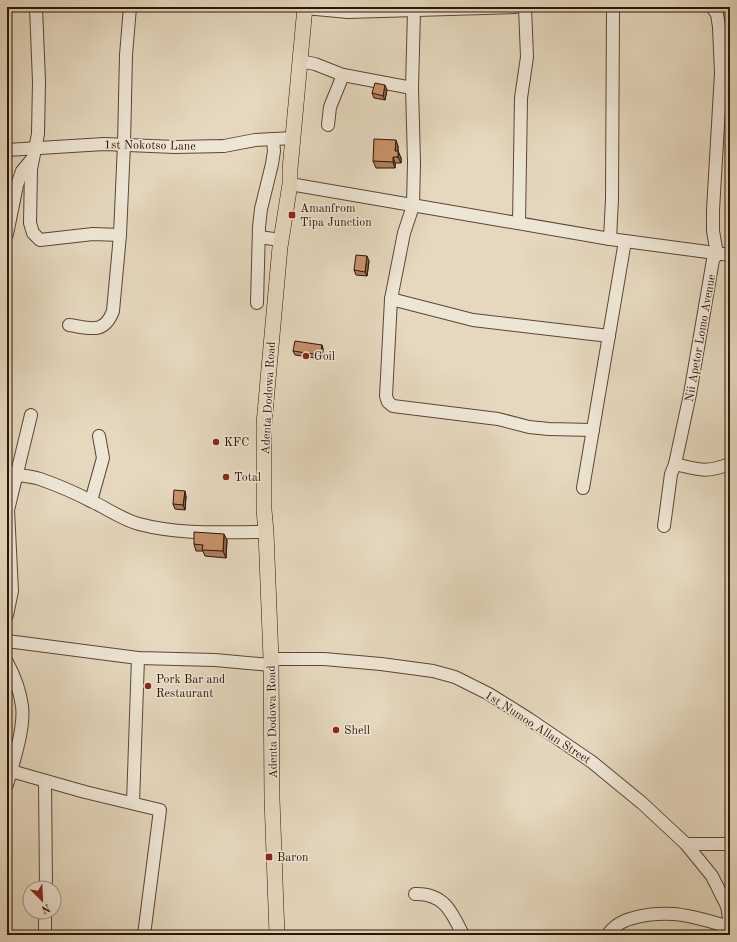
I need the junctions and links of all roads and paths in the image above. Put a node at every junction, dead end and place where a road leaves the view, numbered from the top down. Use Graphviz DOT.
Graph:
graph roads {
  1 [pos="36,7"];
  2 [pos="130,7"];
  3 [pos="305,7"];
  4 [pos="490,7"];
  5 [pos="516,7"];
  6 [pos="525,7"];
  7 [pos="613,7"];
  8 [pos="712,7"];
  9 [pos="398,9"];
  10 [pos="414,11"];
  11 [pos="300,60"];
  12 [pos="343,75"];
  13 [pos="412,88"];
  14 [pos="328,125"];
  15 [pos="292,138"];
  16 [pos="273,139"];
  17 [pos="124,144"];
  18 [pos="7,150"];
  19 [pos="34,153"];
  20 [pos="290,184"];
  21 [pos="413,206"];
  22 [pos="519,222"];
  23 [pos="7,234"];
  24 [pos="120,235"];
  25 [pos="259,236"];
  26 [pos="610,239"];
  27 [pos="281,240"];
  28 [pos="625,241"];
  29 [pos="717,254"];
  30 [pos="730,255"];
  31 [pos="391,299"];
  32 [pos="257,303"];
  33 [pos="69,325"];
  34 [pos="609,336"];
  35 [pos="31,415"];
  36 [pos="593,430"];
  37 [pos="99,436"];
  38 [pos="675,464"];
  39 [pos="730,464"];
  40 [pos="12,474"];
  41 [pos="583,488"];
  42 [pos="91,501"];
  43 [pos="664,526"];
  44 [pos="266,532"];
  45 [pos="7,615"];
  46 [pos="7,641"];
  47 [pos="138,658"];
  48 [pos="7,662"];
  49 [pos="271,662"];
  50 [pos="11,771"];
  51 [pos="45,781"];
  52 [pos="7,785"];
  53 [pos="133,803"];
  54 [pos="686,844"];
  55 [pos="730,844"];
  56 [pos="46,880"];
  57 [pos="415,894"];
  58 [pos="45,920"];
  59 [pos="730,925"];
  60 [pos="45,935"];
  61 [pos="144,935"];
  62 [pos="277,935"];
  63 [pos="462,935"];
  64 [pos="608,935"];
  1 -- 19 [label="street"];
  2 -- 17 [label="street"];
  3 -- 9 [label="street"];
  3 -- 11 [label="main road, Adenta Dodowa Road"];
  4 -- 5 [label="street"];
  4 -- 10 [label="street"];
  6 -- 22 [label="street"];
  7 -- 26 [label="street"];
  8 -- 29 [label="street, Nii Apetor Lomo Avenue"];
  9 -- 10 [label="street"];
  10 -- 13 [label="street"];
  11 -- 12 [label="street"];
  11 -- 15 [label="main road, Adenta Dodowa Road"];
  12 -- 13 [label="street"];
  12 -- 14 [label="street"];
  13 -- 21 [label="street"];
  15 -- 16 [label="street, 1st Nokotso Lane"];
  15 -- 20 [label="main road, Adenta Dodowa Road"];
  16 -- 17 [label="street, 1st Nokotso Lane"];
  16 -- 25 [label="street"];
  17 -- 19 [label="street, 1st Nokotso Lane"];
  17 -- 24 [label="street"];
  18 -- 19 [label="street, 1st Nokotso Lane"];
  19 -- 23 [label="street"];
  19 -- 24 [label="street"];
  20 -- 21 [label="street"];
  20 -- 27 [label="main road, Adenta Dodowa Road"];
  21 -- 22 [label="street"];
  21 -- 31 [label="street"];
  22 -- 26 [label="street"];
  24 -- 33 [label="street"];
  25 -- 27 [label="street"];
  25 -- 32 [label="street"];
  26 -- 28 [label="street"];
  27 -- 44 [label="main road, Adenta Dodowa Road"];
  28 -- 29 [label="street"];
  28 -- 34 [label="street"];
  29 -- 30 [label="street"];
  29 -- 38 [label="street, Nii Apetor Lomo Avenue"];
  31 -- 34 [label="street"];
  31 -- 36 [label="street"];
  34 -- 36 [label="street"];
  35 -- 40 [label="street"];
  36 -- 41 [label="street"];
  37 -- 42 [label="street"];
  38 -- 39 [label="street"];
  38 -- 43 [label="street, Nii Apetor Lomo Avenue"];
  40 -- 42 [label="street"];
  40 -- 45 [label="street"];
  42 -- 44 [label="street"];
  44 -- 49 [label="main road, Adenta Dodowa Road"];
  46 -- 47 [label="street, 1st Numoo Allan Street"];
  47 -- 49 [label="street, 1st Numoo Allan Street"];
  47 -- 53 [label="street"];
  48 -- 50 [label="street"];
  49 -- 54 [label="street, 1st Numoo Allan Street"];
  49 -- 62 [label="main road, Adenta Dodowa Road"];
  50 -- 51 [label="street"];
  50 -- 52 [label="street"];
  51 -- 53 [label="street"];
  51 -- 56 [label="street"];
  53 -- 61 [label="street"];
  54 -- 55 [label="street"];
  54 -- 59 [label="street, 1st Numoo Allan Street"];
  57 -- 63 [label="street"];
  58 -- 60 [label="street"];
  59 -- 64 [label="street"];
}
